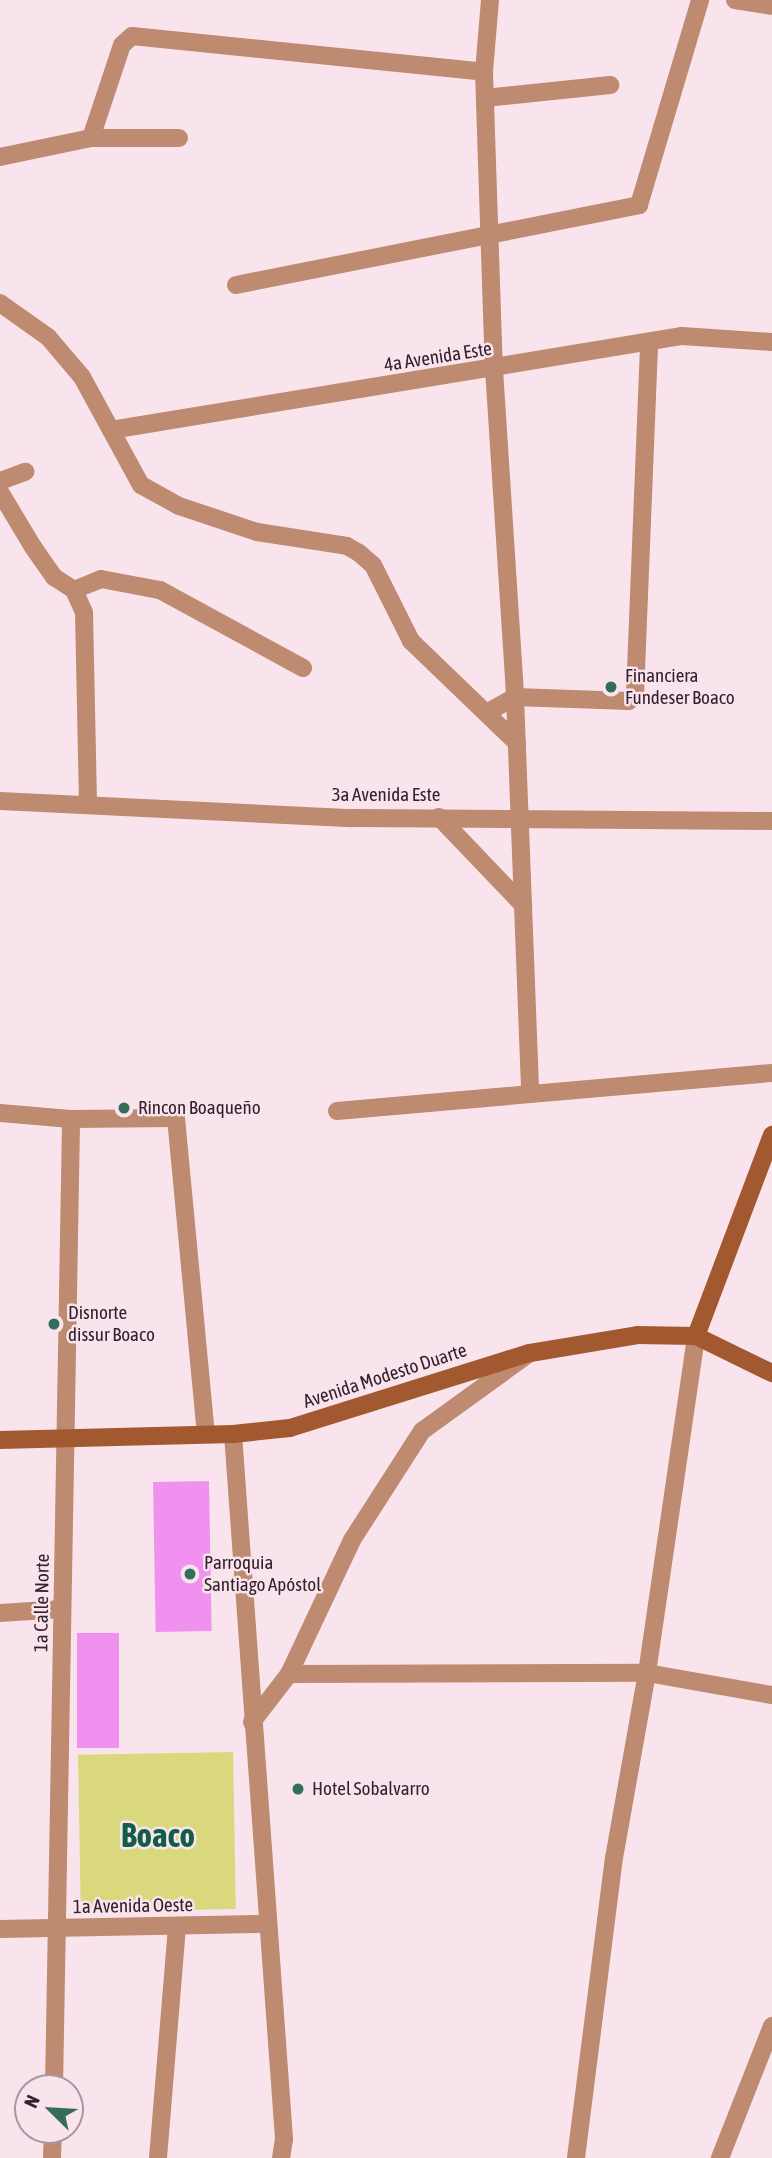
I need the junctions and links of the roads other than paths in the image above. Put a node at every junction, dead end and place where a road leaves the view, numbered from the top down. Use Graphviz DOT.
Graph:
graph roads {
  1 [pos="490,0"];
  2 [pos="700,0"];
  3 [pos="735,0"];
  4 [pos="772,6"];
  5 [pos="484,72"];
  6 [pos="611,85"];
  7 [pos="485,98"];
  8 [pos="91,138"];
  9 [pos="179,138"];
  10 [pos="0,157"];
  11 [pos="491,236"];
  12 [pos="236,285"];
  13 [pos="0,303"];
  14 [pos="649,342"];
  15 [pos="772,342"];
  16 [pos="494,369"];
  17 [pos="111,430"];
  18 [pos="25,472"];
  19 [pos="0,481"];
  20 [pos="0,492"];
  21 [pos="74,590"];
  22 [pos="303,668"];
  23 [pos="515,696"];
  24 [pos="486,713"];
  25 [pos="517,743"];
  26 [pos="0,801"];
  27 [pos="88,803"];
  28 [pos="520,816"];
  29 [pos="439,817"];
  30 [pos="772,821"];
  31 [pos="523,905"];
  32 [pos="772,1073"];
  33 [pos="530,1092"];
  34 [pos="337,1111"];
  35 [pos="0,1113"];
  36 [pos="71,1119"];
  37 [pos="772,1135"];
  38 [pos="696,1336"];
  39 [pos="530,1353"];
  40 [pos="772,1373"];
  41 [pos="206,1434"];
  42 [pos="233,1434"];
  43 [pos="0,1440"];
  44 [pos="66,1440"];
  45 [pos="62,1609"];
  46 [pos="0,1614"];
  47 [pos="647,1673"];
  48 [pos="289,1674"];
  49 [pos="772,1695"];
  50 [pos="252,1722"];
  51 [pos="268,1924"];
  52 [pos="177,1926"];
  53 [pos="0,1929"];
  54 [pos="57,1929"];
  55 [pos="772,2026"];
  56 [pos="54,2074"];
  57 [pos="158,2158"];
  58 [pos="281,2158"];
  59 [pos="576,2158"];
  60 [pos="720,2158"];
  1 -- 5 [label="street"];
  2 -- 11 [label="street"];
  3 -- 4 [label="street"];
  5 -- 7 [label="street"];
  5 -- 8 [label="street"];
  6 -- 7 [label="street"];
  7 -- 11 [label="street"];
  8 -- 9 [label="street"];
  8 -- 10 [label="street"];
  11 -- 12 [label="street"];
  11 -- 16 [label="street"];
  13 -- 17 [label="street"];
  14 -- 15 [label="street, 4a Avenida Este"];
  14 -- 16 [label="street, 4a Avenida Este"];
  14 -- 23 [label="street"];
  16 -- 17 [label="street, 4a Avenida Este"];
  16 -- 23 [label="street"];
  17 -- 24 [label="street"];
  18 -- 19 [label="street"];
  20 -- 21 [label="street"];
  21 -- 22 [label="street"];
  21 -- 27 [label="street"];
  23 -- 24 [label="street"];
  23 -- 25 [label="street"];
  24 -- 25 [label="street"];
  25 -- 28 [label="street"];
  26 -- 27 [label="street, 3a Avenida Este"];
  27 -- 29 [label="street, 3a Avenida Este"];
  28 -- 29 [label="street, 3a Avenida Este"];
  28 -- 30 [label="street, 3a Avenida Este"];
  28 -- 31 [label="street"];
  29 -- 31 [label="street"];
  31 -- 33 [label="street"];
  32 -- 33 [label="street"];
  33 -- 34 [label="street"];
  35 -- 36 [label="street"];
  36 -- 41 [label="street"];
  36 -- 44 [label="street, 1a Calle Norte"];
  37 -- 38 [label="main road"];
  38 -- 39 [label="main road, Avenida Modesto Duarte"];
  38 -- 40 [label="main road, Avenida Modesto Duarte"];
  38 -- 47 [label="street"];
  39 -- 42 [label="main road, Avenida Modesto Duarte"];
  39 -- 48 [label="street"];
  41 -- 42 [label="main road, Avenida Modesto Duarte"];
  41 -- 44 [label="main road, Avenida Modesto Duarte"];
  42 -- 50 [label="street"];
  43 -- 44 [label="main road, Avenida Modesto Duarte"];
  44 -- 45 [label="street, 1a Calle Norte"];
  45 -- 46 [label="street"];
  45 -- 54 [label="street, 1a Calle Norte"];
  47 -- 48 [label="street"];
  47 -- 49 [label="street"];
  47 -- 59 [label="street"];
  48 -- 50 [label="street"];
  50 -- 51 [label="street"];
  51 -- 52 [label="street, 1a Avenida Oeste"];
  51 -- 58 [label="street"];
  52 -- 54 [label="street, 1a Avenida Oeste"];
  52 -- 57 [label="street"];
  53 -- 54 [label="street, 1a Avenida Oeste"];
  54 -- 56 [label="street, 1a Calle Norte"];
  55 -- 60 [label="street"];
}
